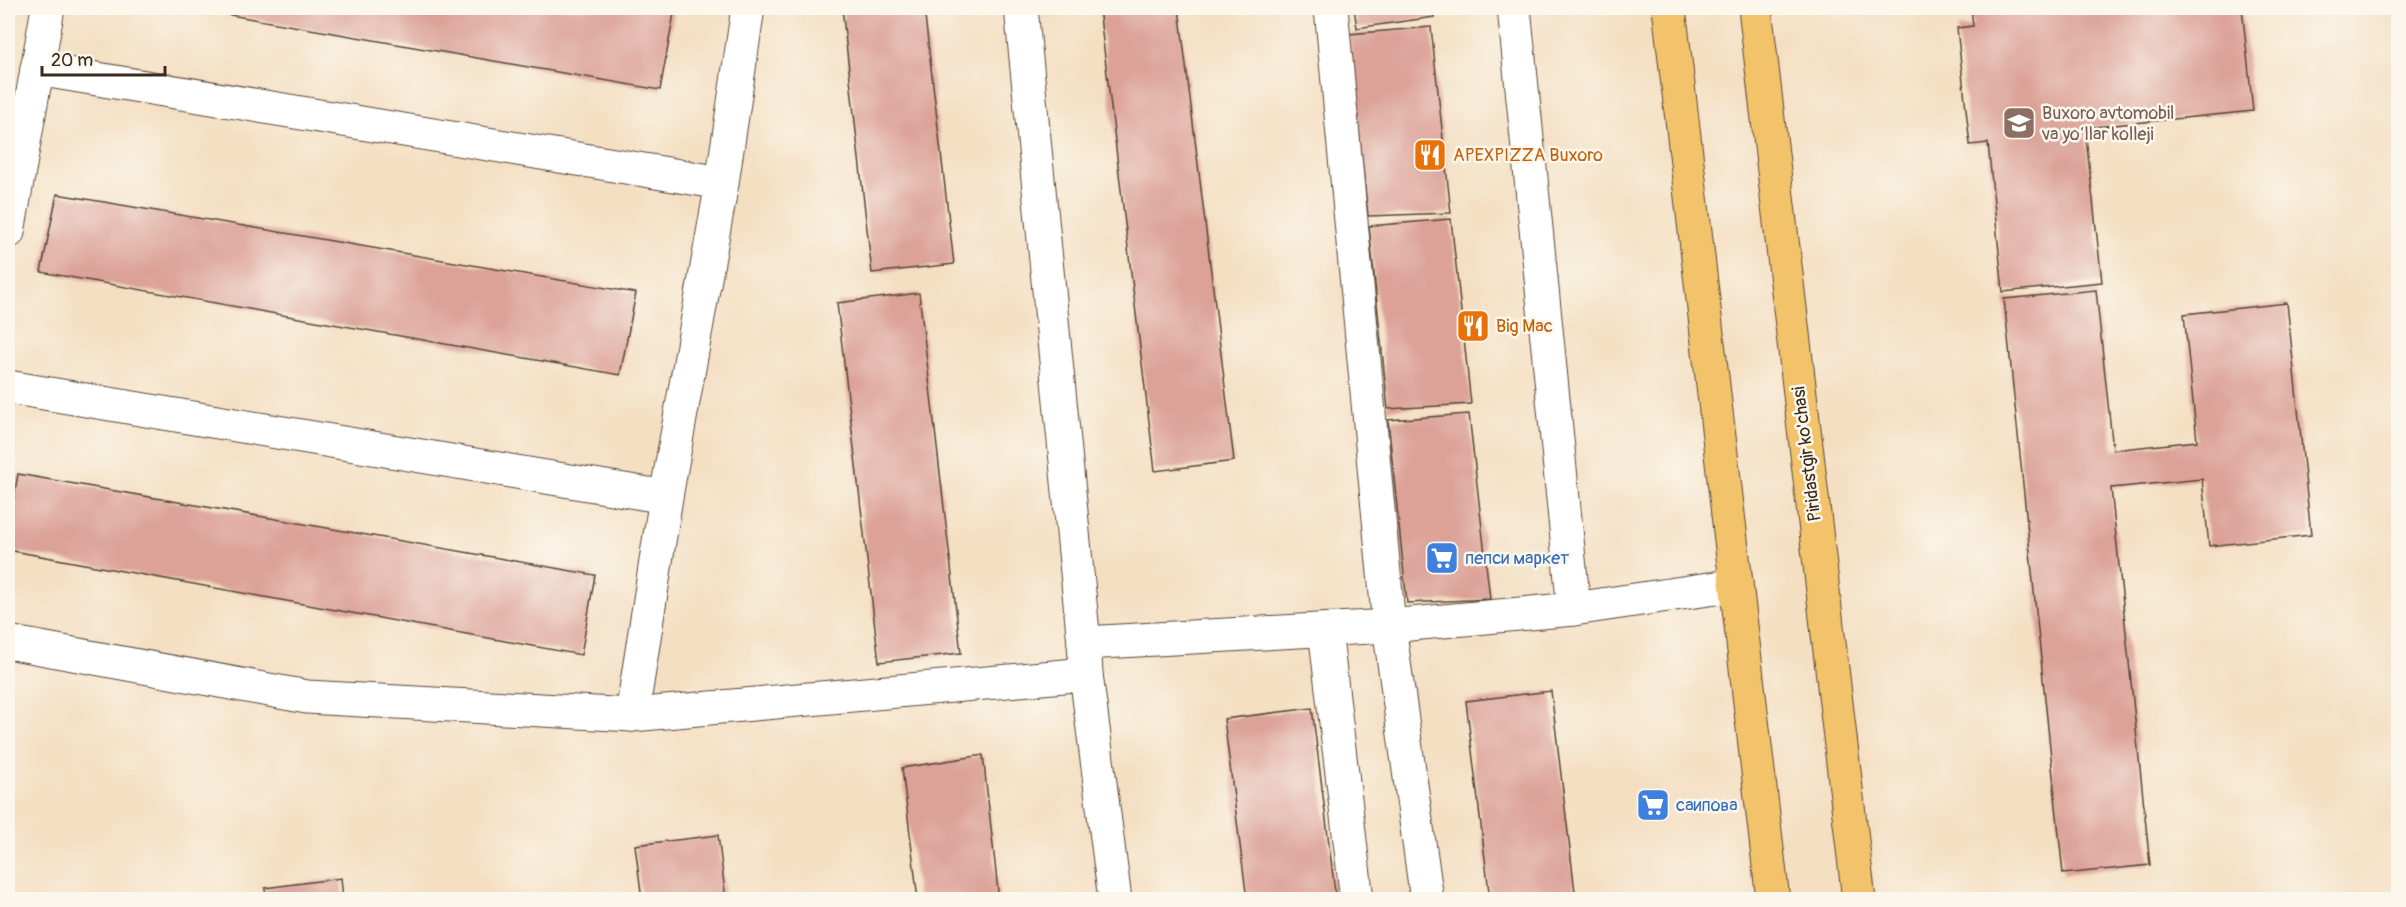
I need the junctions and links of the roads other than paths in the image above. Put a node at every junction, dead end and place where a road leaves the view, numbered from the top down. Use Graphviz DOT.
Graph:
graph roads {
  1 [pos="48,8"];
  2 [pos="748,8"];
  3 [pos="1021,8"];
  4 [pos="1331,8"];
  5 [pos="1514,8"];
  6 [pos="1670,8"];
  7 [pos="1755,8"];
  8 [pos="37,69"];
  9 [pos="722,183"];
  10 [pos="8,232"];
  11 [pos="8,387"];
  12 [pos="666,497"];
  13 [pos="1736,585"];
  14 [pos="1574,609"];
  15 [pos="1389,626"];
  16 [pos="1325,630"];
  17 [pos="8,642"];
  18 [pos="1085,658"];
  19 [pos="632,715"];
  20 [pos="1115,900"];
  21 [pos="1357,900"];
  22 [pos="1427,900"];
  23 [pos="1773,900"];
  24 [pos="1860,900"];
  1 -- 8 [label="street"];
  2 -- 9 [label="street"];
  3 -- 18 [label="street"];
  4 -- 15 [label="street"];
  5 -- 14 [label="street"];
  6 -- 13 [label="main road"];
  7 -- 24 [label="main road, Piridastgir ko'chasi"];
  8 -- 9 [label="street"];
  8 -- 10 [label="street"];
  9 -- 12 [label="street"];
  11 -- 12 [label="street"];
  12 -- 19 [label="street"];
  13 -- 14 [label="street"];
  13 -- 23 [label="main road"];
  14 -- 15 [label="street"];
  15 -- 16 [label="street"];
  15 -- 22 [label="street"];
  16 -- 18 [label="street"];
  16 -- 21 [label="street"];
  17 -- 19 [label="street"];
  18 -- 19 [label="street"];
  18 -- 20 [label="street"];
}
